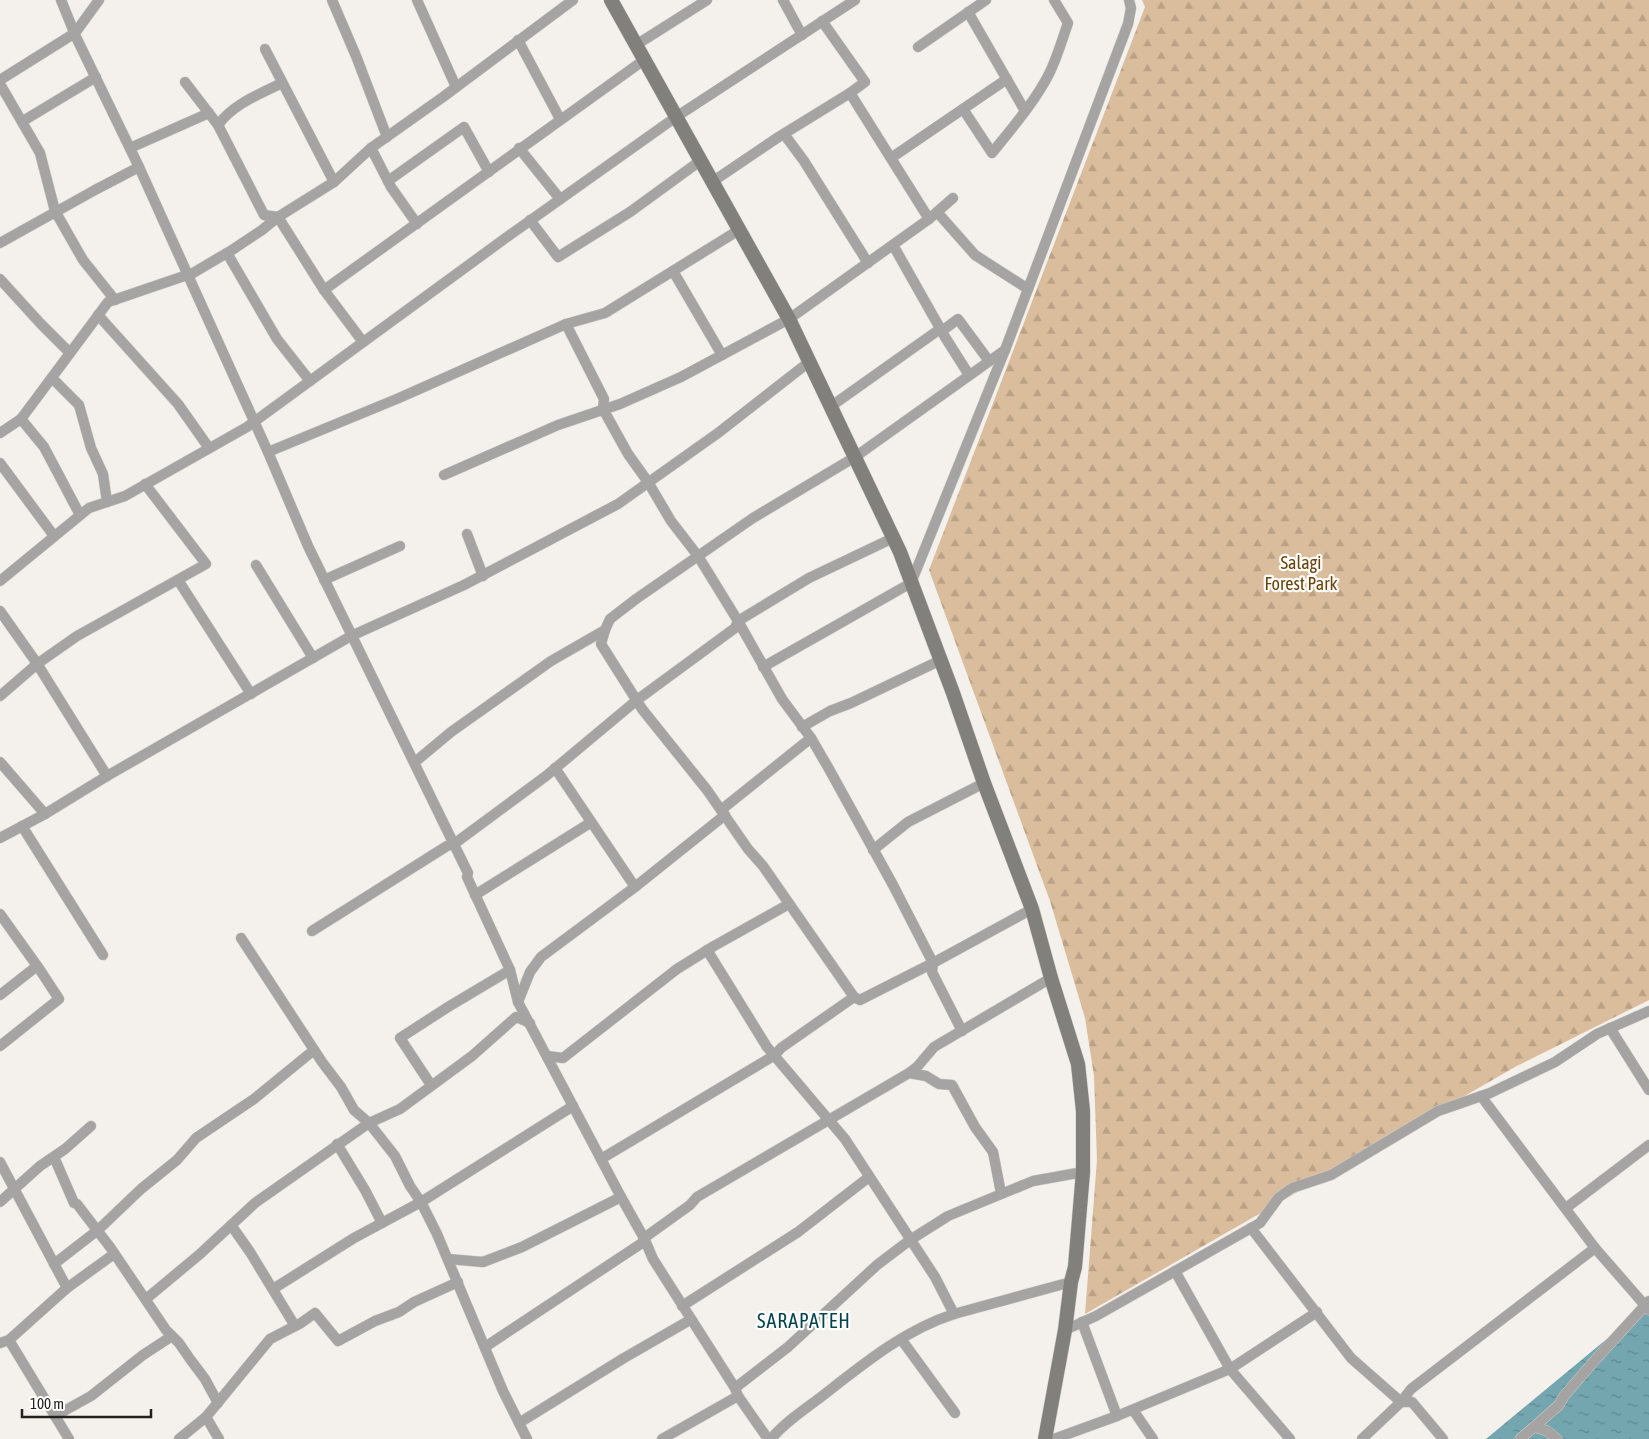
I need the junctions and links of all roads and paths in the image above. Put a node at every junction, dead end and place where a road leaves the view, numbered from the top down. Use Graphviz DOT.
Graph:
graph roads {
  1 [pos="61,0"];
  2 [pos="99,0"];
  3 [pos="332,0"];
  4 [pos="416,0"];
  5 [pos="573,0"];
  6 [pos="611,0"];
  7 [pos="707,0"];
  8 [pos="783,0"];
  9 [pos="855,0"];
  10 [pos="986,0"];
  11 [pos="1054,0"];
  12 [pos="1129,0"];
  13 [pos="968,12"];
  14 [pos="822,21"];
  15 [pos="75,33"];
  16 [pos="802,35"];
  17 [pos="518,40"];
  18 [pos="636,45"];
  19 [pos="918,46"];
  20 [pos="265,49"];
  21 [pos="644,60"];
  22 [pos="96,77"];
  23 [pos="1007,79"];
  24 [pos="0,82"];
  25 [pos="184,82"];
  26 [pos="282,83"];
  27 [pos="456,87"];
  28 [pos="850,93"];
  29 [pos="963,109"];
  30 [pos="1025,110"];
  31 [pos="209,113"];
  32 [pos="676,116"];
  33 [pos="560,119"];
  34 [pos="23,122"];
  35 [pos="218,125"];
  36 [pos="784,134"];
  37 [pos="386,137"];
  38 [pos="130,148"];
  39 [pos="371,148"];
  40 [pos="520,148"];
  41 [pos="891,158"];
  42 [pos="700,161"];
  43 [pos="139,167"];
  44 [pos="488,172"];
  45 [pos="388,181"];
  46 [pos="334,182"];
  47 [pos="712,182"];
  48 [pos="953,198"];
  49 [pos="560,199"];
  50 [pos="55,211"];
  51 [pos="933,215"];
  52 [pos="278,216"];
  53 [pos="530,220"];
  54 [pos="417,224"];
  55 [pos="739,230"];
  56 [pos="0,242"];
  57 [pos="892,245"];
  58 [pos="227,253"];
  59 [pos="868,263"];
  60 [pos="673,271"];
  61 [pos="187,275"];
  62 [pos="0,279"];
  63 [pos="1028,289"];
  64 [pos="324,290"];
  65 [pos="115,300"];
  66 [pos="98,315"];
  67 [pos="789,319"];
  68 [pos="566,324"];
  69 [pos="940,329"];
  70 [pos="363,342"];
  71 [pos="1005,350"];
  72 [pos="70,354"];
  73 [pos="722,355"];
  74 [pos="989,361"];
  75 [pos="809,362"];
  76 [pos="969,375"];
  77 [pos="52,378"];
  78 [pos="310,382"];
  79 [pos="830,407"];
  80 [pos="603,410"];
  81 [pos="21,418"];
  82 [pos="254,421"];
  83 [pos="0,433"];
  84 [pos="209,448"];
  85 [pos="268,452"];
  86 [pos="855,457"];
  87 [pos="0,463"];
  88 [pos="444,475"];
  89 [pos="648,482"];
  90 [pos="146,484"];
  91 [pos="108,502"];
  92 [pos="80,515"];
  93 [pos="467,534"];
  94 [pos="54,536"];
  95 [pos="893,538"];
  96 [pos="400,546"];
  97 [pos="698,556"];
  98 [pos="256,565"];
  99 [pos="482,576"];
  100 [pos="178,580"];
  101 [pos="324,580"];
  102 [pos="0,581"];
  103 [pos="911,583"];
  104 [pos="0,611"];
  105 [pos="738,621"];
  106 [pos="605,630"];
  107 [pos="351,636"];
  108 [pos="313,658"];
  109 [pos="941,660"];
  110 [pos="37,664"];
  111 [pos="763,667"];
  112 [pos="251,694"];
  113 [pos="0,696"];
  114 [pos="637,700"];
  115 [pos="802,727"];
  116 [pos="811,738"];
  117 [pos="0,762"];
  118 [pos="415,762"];
  119 [pos="555,768"];
  120 [pos="107,776"];
  121 [pos="984,784"];
  122 [pos="723,812"];
  123 [pos="45,814"];
  124 [pos="590,823"];
  125 [pos="22,826"];
  126 [pos="0,838"];
  127 [pos="454,844"];
  128 [pos="873,850"];
  129 [pos="635,887"];
  130 [pos="475,895"];
  131 [pos="789,904"];
  132 [pos="1032,909"];
  133 [pos="0,914"];
  134 [pos="312,931"];
  135 [pos="240,938"];
  136 [pos="707,950"];
  137 [pos="103,955"];
  138 [pos="932,963"];
  139 [pos="38,966"];
  140 [pos="510,970"];
  141 [pos="1052,978"];
  142 [pos="0,995"];
  143 [pos="854,997"];
  144 [pos="518,1002"];
  145 [pos="1649,1011"];
  146 [pos="530,1023"];
  147 [pos="1610,1028"];
  148 [pos="962,1031"];
  149 [pos="0,1046"];
  150 [pos="314,1050"];
  151 [pos="775,1055"];
  152 [pos="547,1056"];
  153 [pos="909,1073"];
  154 [pos="431,1085"];
  155 [pos="1649,1090"];
  156 [pos="1481,1096"];
  157 [pos="573,1106"];
  158 [pos="828,1120"];
  159 [pos="368,1123"];
  160 [pos="91,1126"];
  161 [pos="337,1144"];
  162 [pos="1649,1145"];
  163 [pos="54,1157"];
  164 [pos="601,1159"];
  165 [pos="0,1162"];
  166 [pos="1083,1172"];
  167 [pos="869,1177"];
  168 [pos="14,1188"];
  169 [pos="1001,1193"];
  170 [pos="620,1197"];
  171 [pos="0,1202"];
  172 [pos="422,1202"];
  173 [pos="1566,1208"];
  174 [pos="382,1223"];
  175 [pos="231,1225"];
  176 [pos="1251,1228"];
  177 [pos="98,1230"];
  178 [pos="644,1238"];
  179 [pos="910,1240"];
  180 [pos="1595,1248"];
  181 [pos="114,1254"];
  182 [pos="448,1259"];
  183 [pos="54,1264"];
  184 [pos="1175,1271"];
  185 [pos="458,1282"];
  186 [pos="1071,1282"];
  187 [pos="67,1288"];
  188 [pos="273,1289"];
  189 [pos="146,1299"];
  190 [pos="1647,1305"];
  191 [pos="682,1306"];
  192 [pos="1317,1312"];
  193 [pos="954,1314"];
  194 [pos="690,1320"];
  195 [pos="1082,1322"];
  196 [pos="295,1326"];
  197 [pos="1065,1330"];
  198 [pos="172,1336"];
  199 [pos="901,1338"];
  200 [pos="5,1341"];
  201 [pos="485,1347"];
  202 [pos="1230,1368"];
  203 [pos="737,1392"];
  204 [pos="1400,1402"];
  205 [pos="218,1403"];
  206 [pos="1133,1410"];
  207 [pos="955,1413"];
  208 [pos="55,1416"];
  209 [pos="1117,1416"];
  210 [pos="206,1417"];
  211 [pos="519,1423"];
  212 [pos="1535,1427"];
  213 [pos="69,1439"];
  214 [pos="179,1439"];
  215 [pos="219,1439"];
  216 [pos="528,1439"];
  217 [pos="662,1439"];
  218 [pos="770,1439"];
  219 [pos="1045,1439"];
  220 [pos="1054,1439"];
  221 [pos="1153,1439"];
  222 [pos="1290,1439"];
  223 [pos="1362,1439"];
  224 [pos="1443,1439"];
  225 [pos="1520,1439"];
  226 [pos="1557,1439"];
  1 -- 15 [label="street"];
  2 -- 15 [label="street"];
  3 -- 37 [label="street"];
  4 -- 27 [label="street"];
  5 -- 17 [label="street"];
  6 -- 18 [label="street"];
  7 -- 18 [label="street"];
  8 -- 16 [label="street"];
  9 -- 14 [label="street"];
  10 -- 13 [label="street"];
  11 -- 30 [label="street"];
  12 -- 63 [label="street"];
  13 -- 19 [label="street"];
  13 -- 23 [label="street"];
  14 -- 16 [label="street"];
  14 -- 28 [label="street"];
  15 -- 22 [label="street"];
  15 -- 24 [label="street"];
  16 -- 32 [label="street"];
  17 -- 27 [label="street"];
  17 -- 33 [label="street"];
  18 -- 21 [label="street"];
  20 -- 26 [label="street"];
  21 -- 32 [label="street"];
  21 -- 33 [label="street"];
  22 -- 34 [label="street"];
  22 -- 38 [label="street"];
  23 -- 29 [label="street"];
  23 -- 30 [label="street"];
  24 -- 34 [label="street"];
  25 -- 31 [label="street"];
  26 -- 35 [label="street"];
  26 -- 46 [label="street"];
  27 -- 37 [label="street"];
  28 -- 36 [label="street"];
  28 -- 41 [label="street"];
  29 -- 30 [label="street"];
  29 -- 41 [label="street"];
  31 -- 35 [label="street"];
  31 -- 38 [label="street"];
  32 -- 42 [label="street"];
  32 -- 49 [label="street"];
  33 -- 40 [label="street"];
  34 -- 50 [label="street"];
  35 -- 52 [label="street"];
  36 -- 47 [label="street"];
  36 -- 59 [label="street"];
  37 -- 39 [label="street"];
  38 -- 43 [label="street"];
  39 -- 45 [label="street"];
  39 -- 46 [label="street"];
  40 -- 44 [label="street"];
  40 -- 49 [label="street"];
  41 -- 51 [label="street"];
  42 -- 47 [label="street"];
  42 -- 53 [label="street"];
  43 -- 50 [label="street"];
  43 -- 61 [label="street"];
  44 -- 45 [label="street"];
  44 -- 54 [label="street"];
  45 -- 54 [label="street"];
  46 -- 52 [label="street"];
  47 -- 55 [label="street"];
  48 -- 51 [label="street"];
  49 -- 53 [label="street"];
  50 -- 56 [label="street"];
  50 -- 65 [label="street"];
  51 -- 57 [label="street"];
  51 -- 63 [label="street"];
  52 -- 58 [label="street"];
  52 -- 64 [label="street"];
  53 -- 70 [label="street"];
  54 -- 64 [label="street"];
  55 -- 60 [label="street"];
  55 -- 67 [label="street"];
  57 -- 59 [label="street"];
  57 -- 69 [label="street"];
  58 -- 61 [label="street"];
  58 -- 78 [label="street"];
  59 -- 67 [label="street"];
  60 -- 68 [label="street"];
  60 -- 73 [label="street"];
  61 -- 65 [label="street"];
  61 -- 82 [label="street"];
  62 -- 72 [label="street"];
  63 -- 71 [label="street"];
  64 -- 70 [label="street"];
  65 -- 66 [label="street"];
  66 -- 72 [label="street"];
  66 -- 84 [label="street"];
  67 -- 73 [label="street"];
  67 -- 75 [label="street"];
  68 -- 80 [label="street"];
  68 -- 85 [label="street"];
  69 -- 74 [label="street"];
  69 -- 76 [label="street"];
  69 -- 79 [label="street"];
  70 -- 78 [label="street"];
  71 -- 74 [label="street"];
  71 -- 103 [label="street"];
  72 -- 77 [label="street"];
  73 -- 80 [label="street"];
  74 -- 76 [label="street"];
  75 -- 79 [label="street"];
  75 -- 89 [label="street"];
  76 -- 86 [label="street"];
  77 -- 81 [label="street"];
  77 -- 91 [label="street"];
  78 -- 82 [label="street"];
  79 -- 86 [label="street"];
  80 -- 88 [label="street"];
  80 -- 89 [label="street"];
  81 -- 83 [label="street"];
  81 -- 92 [label="street"];
  82 -- 84 [label="street"];
  82 -- 85 [label="street"];
  84 -- 90 [label="street"];
  85 -- 101 [label="street"];
  86 -- 95 [label="street"];
  86 -- 97 [label="street"];
  87 -- 94 [label="street"];
  89 -- 97 [label="street"];
  89 -- 99 [label="street"];
  90 -- 91 [label="street"];
  90 -- 100 [label="street"];
  91 -- 92 [label="street"];
  92 -- 94 [label="street"];
  93 -- 99 [label="street"];
  94 -- 102 [label="street"];
  95 -- 103 [label="street"];
  95 -- 105 [label="street"];
  96 -- 101 [label="street"];
  97 -- 105 [label="street"];
  97 -- 106 [label="street"];
  98 -- 108 [label="street"];
  99 -- 107 [label="street"];
  100 -- 110 [label="street"];
  100 -- 112 [label="street"];
  101 -- 107 [label="street"];
  103 -- 109 [label="street"];
  103 -- 111 [label="street"];
  104 -- 110 [label="street"];
  105 -- 111 [label="street"];
  105 -- 114 [label="street"];
  106 -- 114 [label="street"];
  106 -- 118 [label="street"];
  107 -- 108 [label="street"];
  107 -- 118 [label="street"];
  108 -- 112 [label="street"];
  109 -- 115 [label="street"];
  109 -- 121 [label="street"];
  110 -- 113 [label="street"];
  110 -- 120 [label="street"];
  111 -- 115 [label="street"];
  112 -- 120 [label="street"];
  114 -- 119 [label="street"];
  114 -- 122 [label="street"];
  115 -- 116 [label="street"];
  116 -- 122 [label="street"];
  116 -- 128 [label="street"];
  117 -- 123 [label="street"];
  118 -- 127 [label="street"];
  119 -- 124 [label="street"];
  119 -- 127 [label="street"];
  120 -- 123 [label="street"];
  121 -- 128 [label="street"];
  121 -- 132 [label="street"];
  122 -- 129 [label="street"];
  122 -- 131 [label="street"];
  123 -- 125 [label="street"];
  124 -- 129 [label="street"];
  124 -- 130 [label="street"];
  125 -- 126 [label="street"];
  125 -- 137 [label="street"];
  127 -- 130 [label="street"];
  127 -- 134 [label="street"];
  128 -- 138 [label="street"];
  129 -- 144 [label="street"];
  130 -- 140 [label="street"];
  131 -- 136 [label="street"];
  131 -- 143 [label="street"];
  132 -- 138 [label="street"];
  132 -- 141 [label="street"];
  133 -- 139 [label="street"];
  135 -- 150 [label="street"];
  136 -- 151 [label="street"];
  136 -- 152 [label="street"];
  138 -- 143 [label="street"];
  138 -- 148 [label="street"];
  139 -- 142 [label="street"];
  139 -- 149 [label="street"];
  140 -- 144 [label="street"];
  140 -- 154 [label="street"];
  141 -- 148 [label="street"];
  141 -- 166 [label="street"];
  143 -- 151 [label="street"];
  144 -- 146 [label="street"];
  145 -- 147 [label="street"];
  146 -- 152 [label="street"];
  146 -- 154 [label="street"];
  147 -- 155 [label="street"];
  147 -- 156 [label="street"];
  148 -- 153 [label="street"];
  150 -- 159 [label="street"];
  150 -- 177 [label="street"];
  151 -- 158 [label="street"];
  151 -- 164 [label="street"];
  152 -- 157 [label="street"];
  153 -- 158 [label="street"];
  153 -- 169 [label="street"];
  154 -- 159 [label="street"];
  156 -- 173 [label="street"];
  156 -- 176 [label="street"];
  157 -- 164 [label="street"];
  157 -- 172 [label="street"];
  158 -- 167 [label="street"];
  158 -- 178 [label="street"];
  159 -- 161 [label="street"];
  159 -- 172 [label="street"];
  160 -- 163 [label="street"];
  161 -- 174 [label="street"];
  161 -- 175 [label="street"];
  162 -- 173 [label="street"];
  163 -- 168 [label="street"];
  163 -- 177 [label="street"];
  164 -- 170 [label="street"];
  165 -- 168 [label="street"];
  166 -- 169 [label="street"];
  166 -- 186 [label="street"];
  167 -- 179 [label="street"];
  167 -- 191 [label="street"];
  168 -- 171 [label="street"];
  168 -- 183 [label="street"];
  169 -- 179 [label="street"];
  170 -- 178 [label="street"];
  170 -- 182 [label="street"];
  172 -- 174 [label="street"];
  172 -- 182 [label="street"];
  173 -- 180 [label="street"];
  174 -- 188 [label="street"];
  175 -- 188 [label="street"];
  175 -- 189 [label="street"];
  176 -- 184 [label="street"];
  176 -- 192 [label="street"];
  177 -- 181 [label="street"];
  177 -- 183 [label="street"];
  178 -- 191 [label="street"];
  178 -- 201 [label="street"];
  179 -- 193 [label="street"];
  179 -- 203 [label="street"];
  180 -- 190 [label="street"];
  180 -- 204 [label="street"];
  181 -- 187 [label="street"];
  181 -- 189 [label="street"];
  182 -- 185 [label="street"];
  183 -- 187 [label="street"];
  184 -- 195 [label="street"];
  184 -- 202 [label="street"];
  185 -- 196 [label="street"];
  185 -- 201 [label="street"];
  186 -- 193 [label="street"];
  186 -- 197 [label="street"];
  187 -- 200 [label="street"];
  188 -- 196 [label="street"];
  189 -- 198 [label="street"];
  190 -- 212 [label="street"];
  191 -- 194 [label="street"];
  192 -- 202 [label="street"];
  192 -- 204 [label="street"];
  193 -- 199 [label="street"];
  194 -- 203 [label="street"];
  194 -- 211 [label="street"];
  195 -- 197 [label="street"];
  195 -- 209 [label="street"];
  196 -- 205 [label="street"];
  197 -- 219 [label="street"];
  198 -- 205 [label="street"];
  198 -- 208 [label="street"];
  199 -- 207 [label="street"];
  199 -- 218 [label="street"];
  200 -- 208 [label="street"];
  201 -- 211 [label="street"];
  202 -- 206 [label="street"];
  202 -- 222 [label="street"];
  203 -- 217 [label="street"];
  203 -- 218 [label="street"];
  204 -- 223 [label="street"];
  204 -- 224 [label="street"];
  205 -- 210 [label="street"];
  206 -- 209 [label="street"];
  206 -- 221 [label="street"];
  208 -- 213 [label="street"];
  209 -- 220 [label="street"];
  210 -- 214 [label="street"];
  210 -- 215 [label="street"];
  211 -- 216 [label="street"];
  212 -- 225 [label="street"];
  212 -- 226 [label="street"];
}
